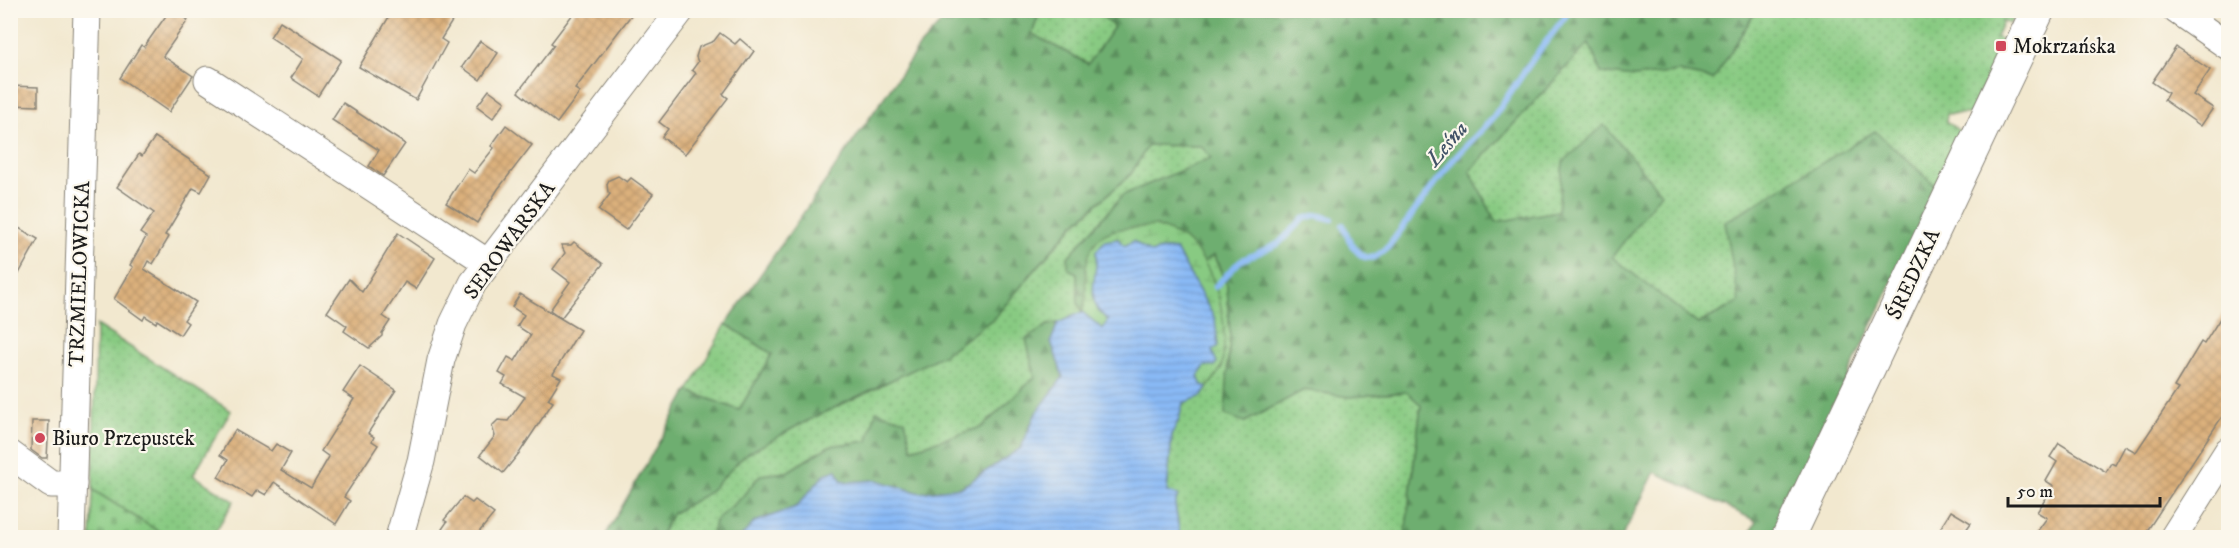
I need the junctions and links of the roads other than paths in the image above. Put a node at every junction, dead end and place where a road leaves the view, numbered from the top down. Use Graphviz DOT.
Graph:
graph roads {
  1 [pos="87,10"];
  2 [pos="681,10"];
  3 [pos="2038,10"];
  4 [pos="2176,10"];
  5 [pos="2229,46"];
  6 [pos="208,80"];
  7 [pos="488,263"];
  8 [pos="2229,451"];
  9 [pos="10,454"];
  10 [pos="73,484"];
  11 [pos="71,537"];
  12 [pos="399,537"];
  13 [pos="1788,537"];
  14 [pos="2173,537"];
  1 -- 10 [label="street, TRZMIELOWICKA"];
  2 -- 7 [label="street, SEROWARSKA"];
  3 -- 13 [label="main road, ŚREDZKA"];
  4 -- 5 [label="street"];
  6 -- 7 [label="street"];
  7 -- 12 [label="street, SEROWARSKA"];
  8 -- 14 [label="street"];
  9 -- 10 [label="street"];
  10 -- 11 [label="street, TRZMIELOWICKA"];
}
